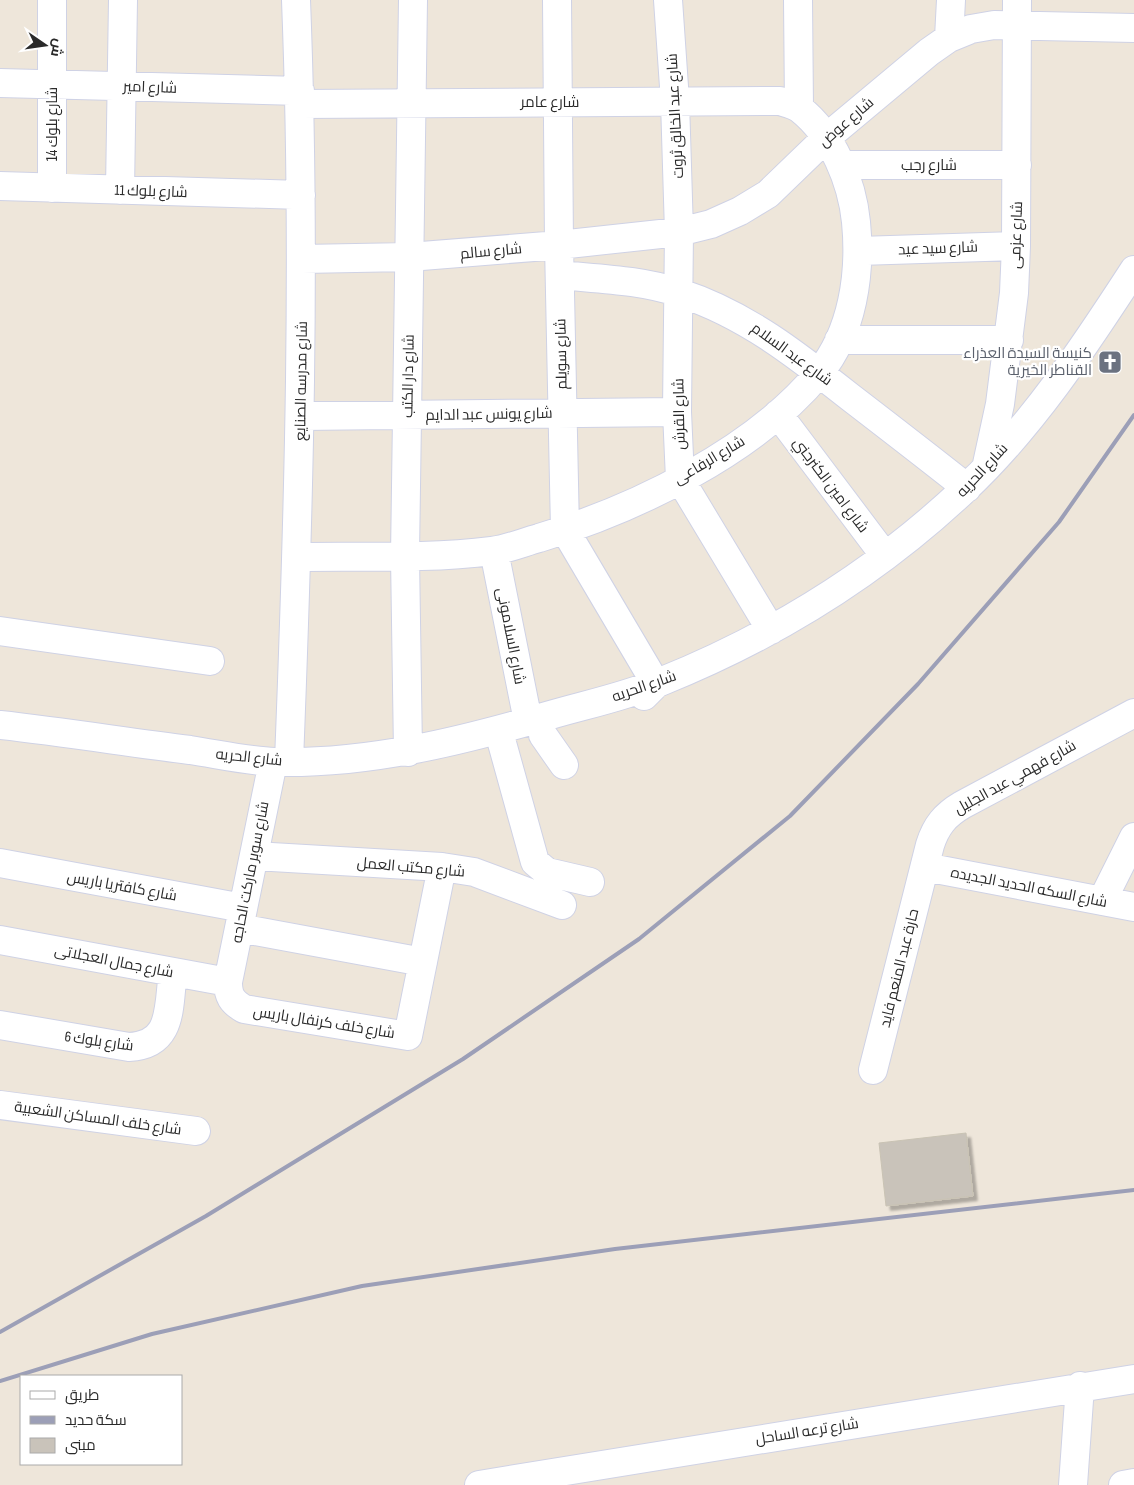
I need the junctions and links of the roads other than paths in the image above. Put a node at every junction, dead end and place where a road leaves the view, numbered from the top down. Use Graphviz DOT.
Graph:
graph roads {
  1 [pos="52,0"];
  2 [pos="123,0"];
  3 [pos="296,0"];
  4 [pos="413,0"];
  5 [pos="557,0"];
  6 [pos="668,0"];
  7 [pos="798,0"];
  8 [pos="951,0"];
  9 [pos="1017,12"];
  10 [pos="1134,28"];
  11 [pos="949,38"];
  12 [pos="0,83"];
  13 [pos="52,84"];
  14 [pos="122,86"];
  15 [pos="300,98"];
  16 [pos="675,101"];
  17 [pos="558,102"];
  18 [pos="411,103"];
  19 [pos="799,108"];
  20 [pos="826,138"];
  21 [pos="841,165"];
  22 [pos="1017,165"];
  23 [pos="0,186"];
  24 [pos="52,188"];
  25 [pos="120,190"];
  26 [pos="301,195"];
  27 [pos="679,232"];
  28 [pos="559,245"];
  29 [pos="1016,246"];
  30 [pos="859,251"];
  31 [pos="409,257"];
  32 [pos="302,259"];
  33 [pos="1134,270"];
  34 [pos="560,275"];
  35 [pos="679,293"];
  36 [pos="839,340"];
  37 [pos="1009,340"];
  38 [pos="820,373"];
  39 [pos="678,412"];
  40 [pos="563,414"];
  41 [pos="778,414"];
  42 [pos="407,415"];
  43 [pos="300,416"];
  44 [pos="986,467"];
  45 [pos="680,479"];
  46 [pos="967,488"];
  47 [pos="565,530"];
  48 [pos="494,551"];
  49 [pos="405,556"];
  50 [pos="885,556"];
  51 [pos="297,557"];
  52 [pos="771,630"];
  53 [pos="0,631"];
  54 [pos="210,660"];
  55 [pos="656,684"];
  56 [pos="1134,713"];
  57 [pos="0,725"];
  58 [pos="536,728"];
  59 [pos="472,737"];
  60 [pos="502,743"];
  61 [pos="408,752"];
  62 [pos="281,762"];
  63 [pos="564,766"];
  64 [pos="1134,837"];
  65 [pos="254,856"];
  66 [pos="0,863"];
  67 [pos="442,867"];
  68 [pos="925,867"];
  69 [pos="590,882"];
  70 [pos="1102,901"];
  71 [pos="562,904"];
  72 [pos="1134,907"];
  73 [pos="241,918"];
  74 [pos="0,940"];
  75 [pos="423,962"];
  76 [pos="173,972"];
  77 [pos="228,982"];
  78 [pos="0,1026"];
  79 [pos="873,1070"];
  80 [pos="0,1105"];
  81 [pos="196,1131"];
  82 [pos="1134,1379"];
  83 [pos="1080,1386"];
  84 [pos="528,1481"];
  85 [pos="1134,1483"];
  86 [pos="479,1485"];
  87 [pos="1073,1485"];
  88 [pos="1123,1485"];
  1 -- 13 [label="street, شارع بلوك 14"];
  2 -- 14 [label="street"];
  3 -- 15 [label="street, شارع مدرسه الصنايع"];
  4 -- 18 [label="street, شارع دار الكتب"];
  5 -- 17 [label="street, شارع سويلم"];
  6 -- 16 [label="street, شارع عبد الخالق ثروت"];
  7 -- 19 [label="street"];
  8 -- 11 [label="street"];
  9 -- 10 [label="street, شارع عوض"];
  9 -- 11 [label="street, شارع عوض"];
  9 -- 22 [label="street, شارع عزمى"];
  11 -- 20 [label="street, شارع عوض"];
  12 -- 13 [label="street, شارع امير"];
  13 -- 14 [label="street, شارع امير"];
  13 -- 24 [label="street, شارع بلوك 14"];
  14 -- 15 [label="street, شارع امير"];
  14 -- 25 [label="street"];
  15 -- 18 [label="street, شارع عامر"];
  15 -- 26 [label="street, شارع مدرسه الصنايع"];
  16 -- 17 [label="street, شارع عامر"];
  16 -- 19 [label="street, شارع عامر"];
  16 -- 27 [label="street, شارع عبد الخالق ثروت"];
  17 -- 18 [label="street, شارع عامر"];
  17 -- 28 [label="street, شارع سويلم"];
  18 -- 31 [label="street, شارع دار الكتب"];
  19 -- 20 [label="street, شارع الرفاعى"];
  20 -- 21 [label="street, شارع الرفاعى"];
  20 -- 27 [label="street, شارع عوض"];
  21 -- 22 [label="street, شارع رجب"];
  21 -- 30 [label="street, شارع الرفاعى"];
  22 -- 29 [label="street, شارع عزمى"];
  23 -- 24 [label="street, شارع بلوك 11"];
  24 -- 25 [label="street, شارع بلوك 11"];
  25 -- 26 [label="street, شارع بلوك 11"];
  26 -- 32 [label="street, شارع مدرسه الصنايع"];
  27 -- 28 [label="street, شارع سالم"];
  27 -- 35 [label="street, شارع القرش"];
  28 -- 31 [label="street, شارع سالم"];
  28 -- 34 [label="street, شارع سويلم"];
  29 -- 30 [label="street, شارع سيد عيد"];
  29 -- 37 [label="street, شارع عزمى"];
  30 -- 36 [label="street, شارع الرفاعى"];
  31 -- 32 [label="street, شارع سالم"];
  31 -- 42 [label="street, شارع دار الكتب"];
  32 -- 43 [label="street, شارع مدرسه الصنايع"];
  33 -- 44 [label="street, شارع الحريه"];
  34 -- 35 [label="street, شارع عبد السلام"];
  34 -- 40 [label="street, شارع سويلم"];
  35 -- 38 [label="street, شارع عبد السلام"];
  35 -- 39 [label="street, شارع القرش"];
  36 -- 37 [label="street"];
  36 -- 38 [label="street, شارع الرفاعى"];
  37 -- 44 [label="street, شارع عزمى"];
  38 -- 41 [label="street, شارع الرفاعى"];
  38 -- 46 [label="street, شارع عبد السلام"];
  39 -- 40 [label="street, شارع يونس عبد الدايم"];
  39 -- 45 [label="street, شارع القرش"];
  40 -- 42 [label="street, شارع يونس عبد الدايم"];
  40 -- 47 [label="street, شارع سويلم"];
  41 -- 45 [label="street, شارع الرفاعى"];
  41 -- 50 [label="street, شارع امين الكنرجني"];
  42 -- 43 [label="street, شارع يونس عبد الدايم"];
  42 -- 49 [label="street, شارع دار الكتب"];
  43 -- 51 [label="street, شارع مدرسه الصنايع"];
  44 -- 46 [label="street, شارع الحريه"];
  45 -- 47 [label="street, شارع الرفاعى"];
  45 -- 52 [label="street, شارع القرش"];
  46 -- 50 [label="street, شارع الحريه"];
  47 -- 48 [label="street, شارع الرفاعى"];
  47 -- 55 [label="street, شارع سويلم"];
  48 -- 49 [label="street, شارع الرفاعى"];
  48 -- 58 [label="street, شارع السلامونى"];
  49 -- 51 [label="street, شارع الرفاعى"];
  49 -- 61 [label="street, شارع دار الكتب"];
  50 -- 52 [label="street, شارع الحريه"];
  51 -- 62 [label="street, شارع مدرسه الصنايع"];
  52 -- 55 [label="street, شارع الحريه"];
  53 -- 54 [label="street"];
  55 -- 58 [label="street, شارع الحريه"];
  56 -- 68 [label="street, شارع فهمي عبد الجليل"];
  57 -- 62 [label="street, شارع الحريه"];
  58 -- 59 [label="street, شارع الحريه"];
  58 -- 60 [label="street"];
  58 -- 63 [label="street"];
  59 -- 60 [label="street"];
  59 -- 61 [label="street, شارع الحريه"];
  60 -- 69 [label="street"];
  61 -- 62 [label="street, شارع الحريه"];
  62 -- 65 [label="street, شارع سوبر ماركت الحاجه"];
  64 -- 70 [label="street"];
  65 -- 67 [label="street, شارع مكتب العمل"];
  65 -- 73 [label="street, شارع سوبر ماركت الحاجه"];
  66 -- 73 [label="street, شارع كافتريا باريس"];
  67 -- 71 [label="street, شارع مكتب العمل"];
  67 -- 75 [label="street"];
  68 -- 70 [label="street, شارع السكه الحديد الجديده"];
  68 -- 79 [label="street, حارة عبد المنعم فايد"];
  70 -- 72 [label="street, شارع السكه الحديد الجديده"];
  73 -- 75 [label="street, شارع كافتريا باريس"];
  73 -- 77 [label="street, شارع سوبر ماركت الحاجه"];
  74 -- 76 [label="street, شارع جمال العجلاتى"];
  75 -- 77 [label="street, شارع خلف كرنفال باريس"];
  76 -- 77 [label="street, شارع جمال العجلاتى"];
  76 -- 78 [label="street, شارع بلوك 6"];
  80 -- 81 [label="street, شارع خلف المساكن الشعبية"];
  82 -- 83 [label="street, شارع ترعه الساحل"];
  83 -- 84 [label="street, شارع ترعه الساحل"];
  83 -- 87 [label="street"];
  84 -- 86 [label="street, شارع ترعه الساحل"];
  85 -- 88 [label="street"];
}
